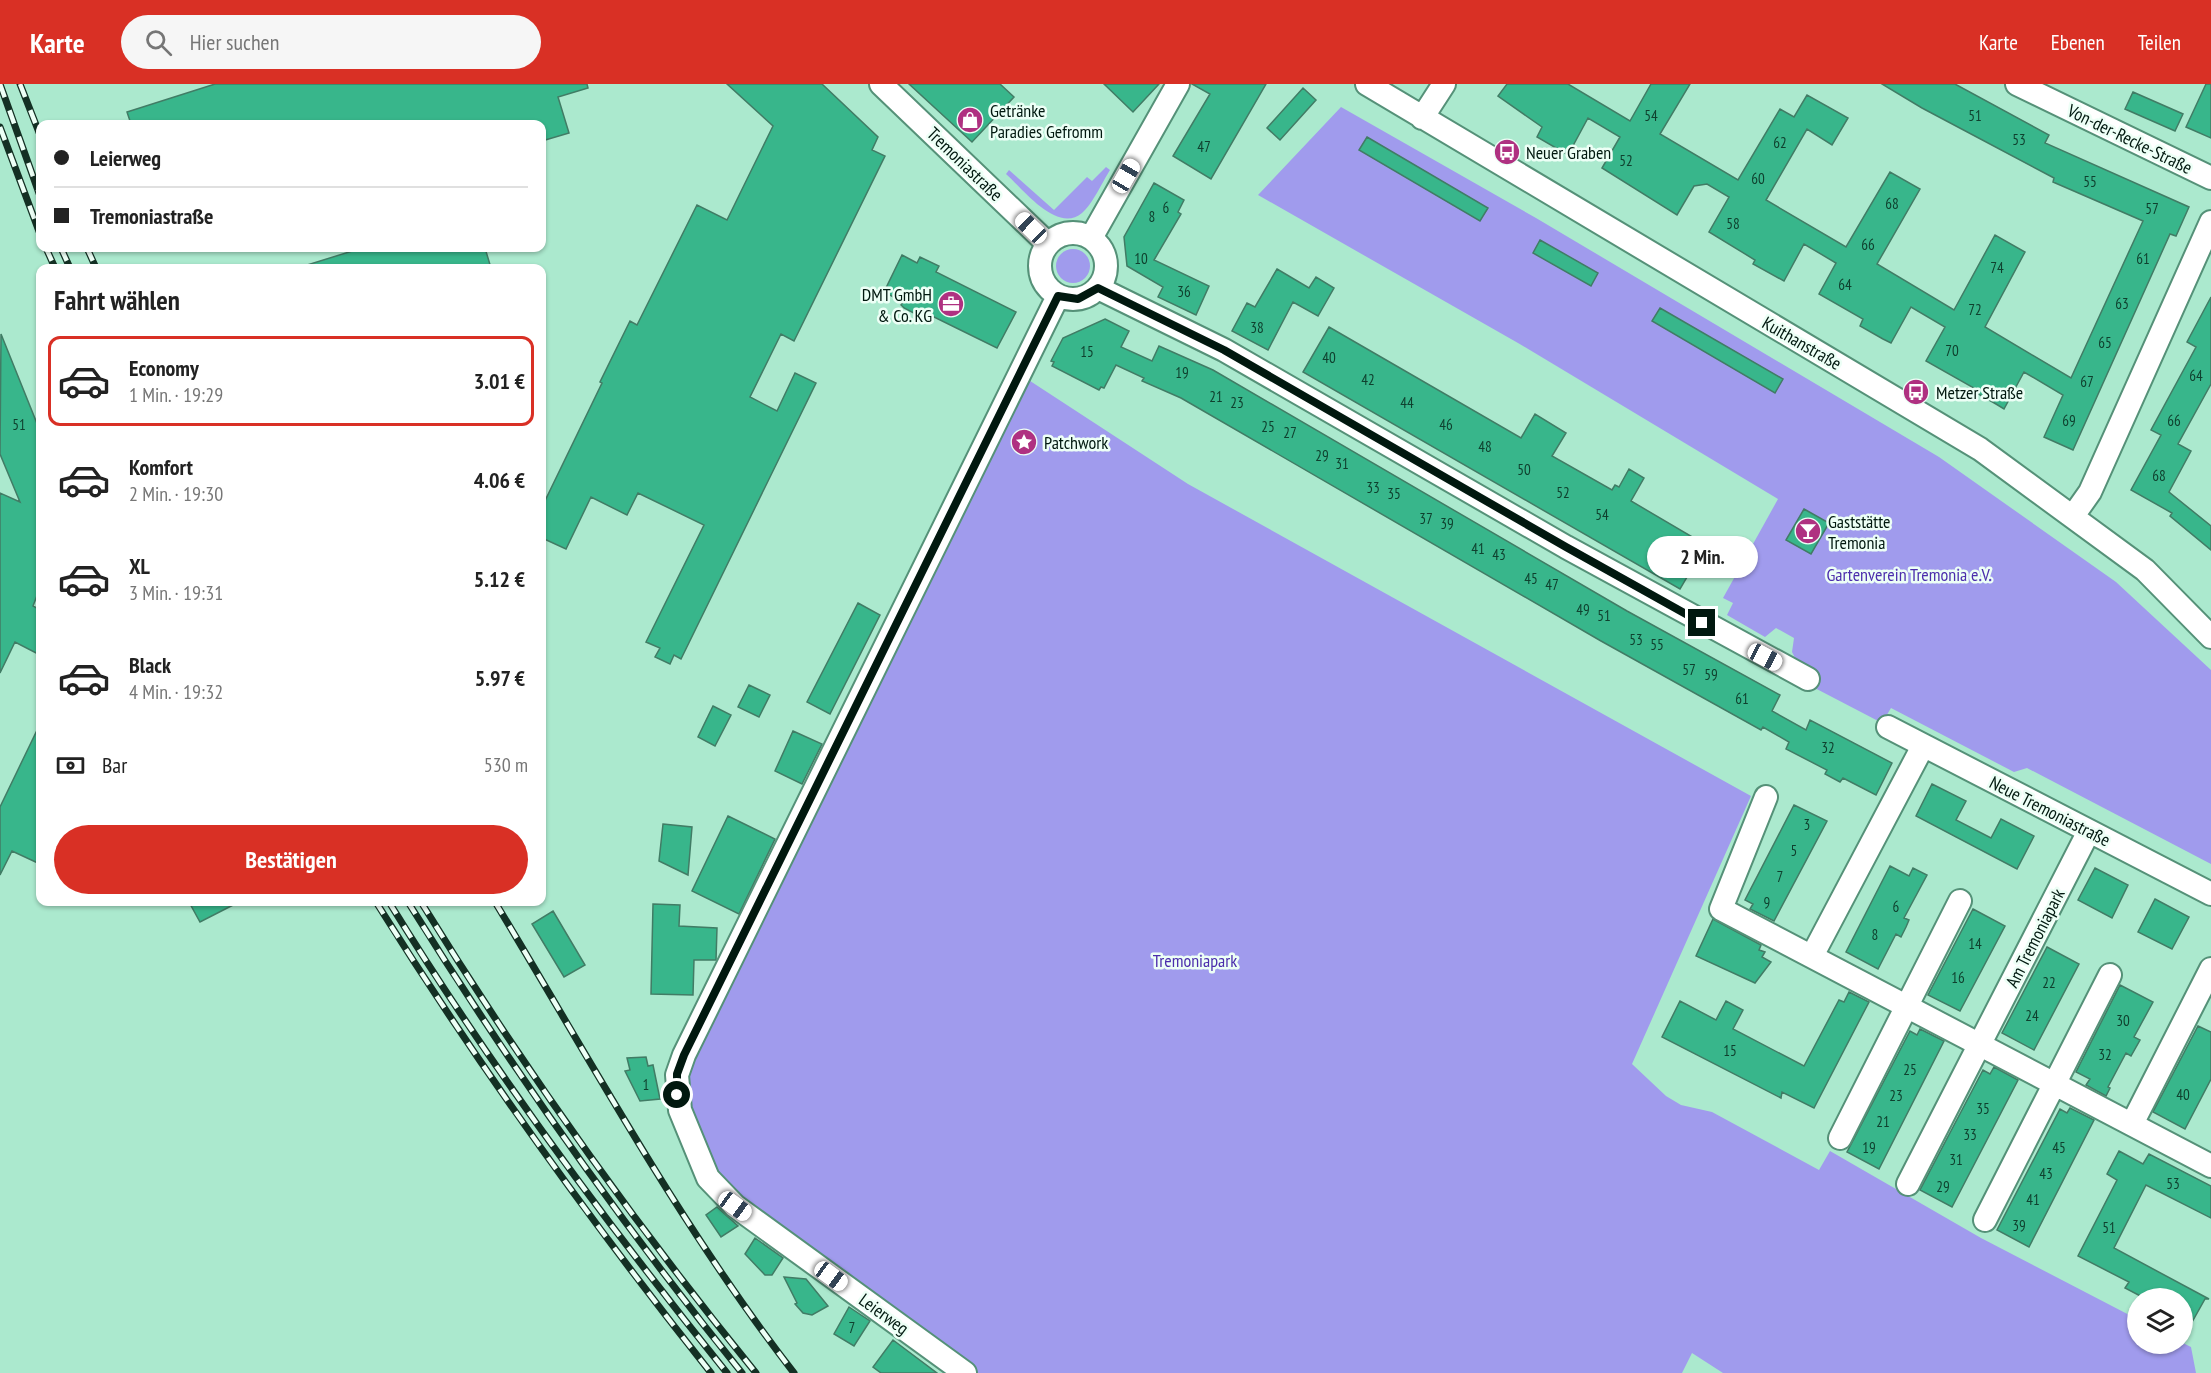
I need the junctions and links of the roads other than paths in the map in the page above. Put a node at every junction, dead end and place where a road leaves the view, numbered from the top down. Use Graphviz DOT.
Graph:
graph roads {
  1 [pos="881,84"];
  2 [pos="1178,84"];
  3 [pos="1367,84"];
  4 [pos="1444,84"];
  5 [pos="2017,84"];
  6 [pos="1422,118"];
  7 [pos="2211,178"];
  8 [pos="2211,222"];
  9 [pos="1091,238"];
  10 [pos="1048,244"];
  11 [pos="1098,288"];
  12 [pos="1058,296"];
  13 [pos="2073,516"];
  14 [pos="2211,638"];
  15 [pos="1808,680"];
  16 [pos="1888,727"];
  17 [pos="1923,746"];
  18 [pos="1766,797"];
  19 [pos="2089,831"];
  20 [pos="2211,894"];
  21 [pos="1960,901"];
  22 [pos="1812,956"];
  23 [pos="2211,969"];
  24 [pos="2110,975"];
  25 [pos="1907,1008"];
  26 [pos="1980,1044"];
  27 [pos="2056,1083"];
  28 [pos="2132,1124"];
  29 [pos="1840,1138"];
  30 [pos="2211,1167"];
  31 [pos="1908,1184"];
  32 [pos="1985,1220"];
  33 [pos="965,1373"];
  1 -- 10 [label="street, Tremoniastraße"];
  2 -- 9 [label="street"];
  3 -- 6 [label="street, Kuithanstraße"];
  4 -- 6 [label="street"];
  5 -- 7 [label="street, Von-der-Recke-Straße"];
  6 -- 13 [label="street, Kuithanstraße"];
  8 -- 13 [label="street"];
  9 -- 10 [label="street"];
  9 -- 11 [label="street"];
  10 -- 12 [label="street"];
  11 -- 12 [label="street"];
  11 -- 15 [label="street"];
  12 -- 33 [label="street, Leierweg"];
  13 -- 14 [label="street, Kuithanstraße"];
  16 -- 17 [label="street, Neue Tremoniastraße"];
  17 -- 19 [label="street, Neue Tremoniastraße"];
  17 -- 22 [label="street"];
  18 -- 22 [label="street"];
  19 -- 20 [label="street, Neue Tremoniastraße"];
  19 -- 26 [label="street, Am Tremoniapark"];
  21 -- 25 [label="street"];
  22 -- 25 [label="street"];
  23 -- 28 [label="street"];
  24 -- 27 [label="street"];
  25 -- 26 [label="street"];
  25 -- 29 [label="street"];
  26 -- 27 [label="street"];
  26 -- 31 [label="street, Am Tremoniapark"];
  27 -- 28 [label="street"];
  27 -- 32 [label="street"];
  28 -- 30 [label="street"];
}
